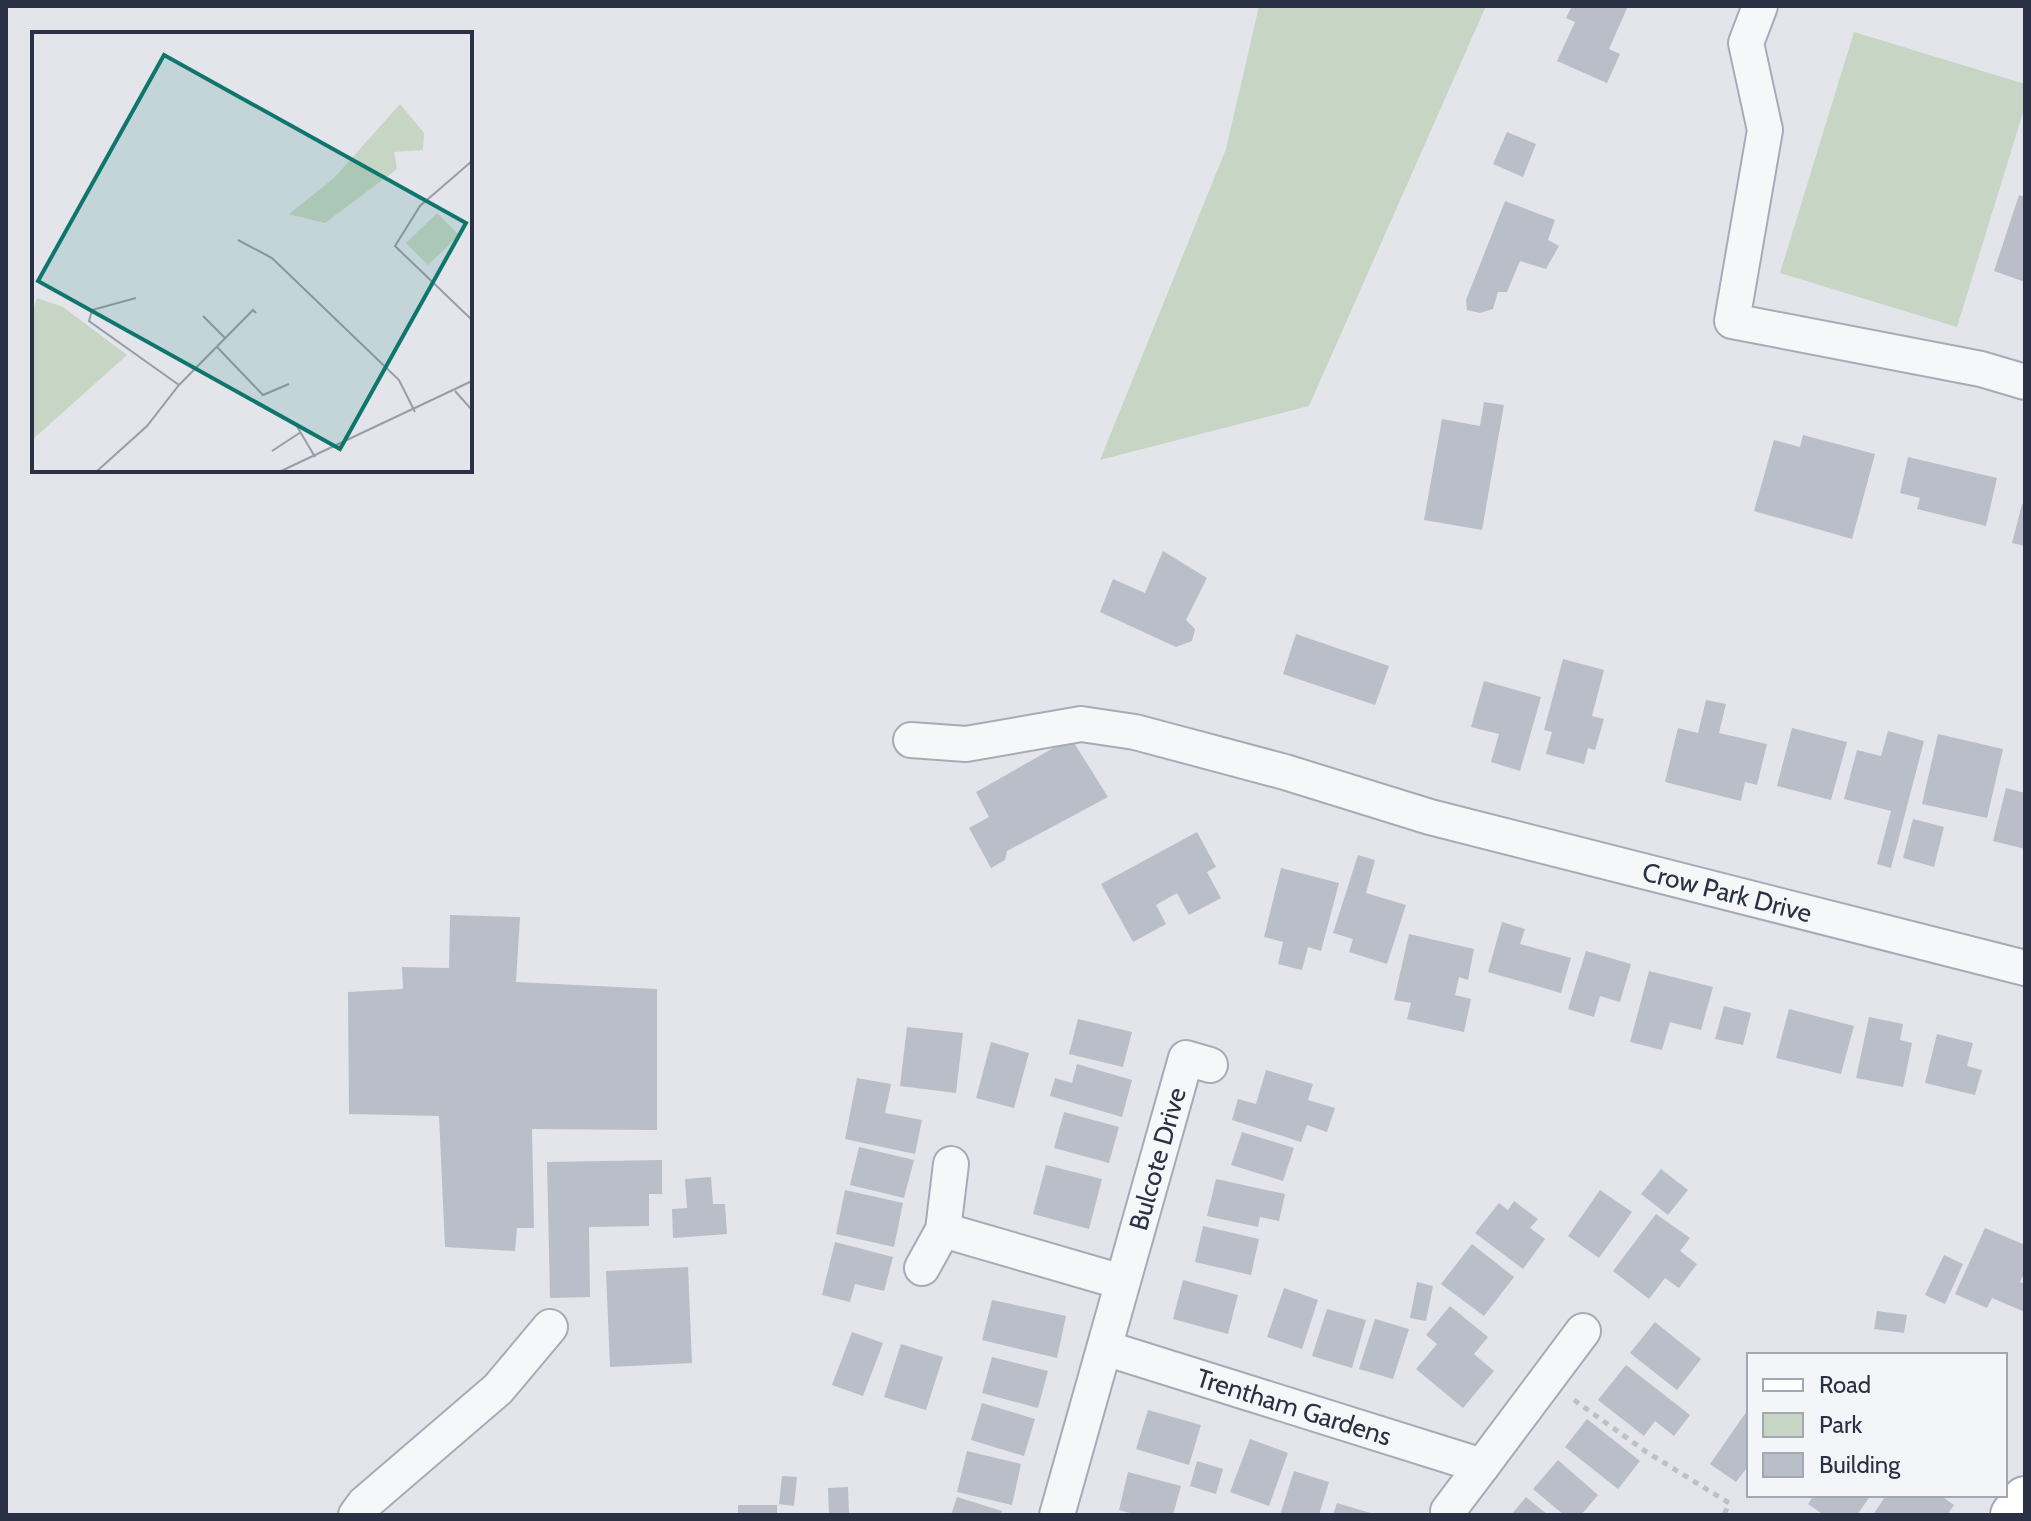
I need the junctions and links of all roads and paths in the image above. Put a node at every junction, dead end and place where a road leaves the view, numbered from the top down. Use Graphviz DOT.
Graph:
graph roads {
  1 [pos="1760,6"];
  2 [pos="2025,382"];
  3 [pos="911,740"];
  4 [pos="2025,968"];
  5 [pos="1185,1059"];
  6 [pos="951,1164"];
  7 [pos="943,1230"];
  8 [pos="922,1268"];
  9 [pos="1122,1282"];
  10 [pos="550,1327"];
  11 [pos="1583,1331"];
  12 [pos="1105,1348"];
  13 [pos="1546,1380"];
  14 [pos="1482,1466"];
  15 [pos="2025,1499"];
  16 [pos="1448,1511"];
  17 [pos="356,1515"];
  18 [pos="1057,1515"];
  19 [pos="1724,1515"];
  20 [pos="2013,1515"];
  1 -- 2 [label="street"];
  3 -- 4 [label="street, Crow Park Drive"];
  5 -- 9 [label="street, Bulcote Drive"];
  6 -- 7 [label="street"];
  7 -- 8 [label="street"];
  7 -- 9 [label="street"];
  9 -- 12 [label="street, Bulcote Drive"];
  10 -- 17 [label="street"];
  11 -- 13 [label="street"];
  12 -- 14 [label="street, Trentham Gardens"];
  12 -- 18 [label="street, Bulcote Drive"];
  13 -- 14 [label="street"];
  13 -- 19 [label="path"];
  14 -- 16 [label="street"];
  15 -- 20 [label="main road"];
}
